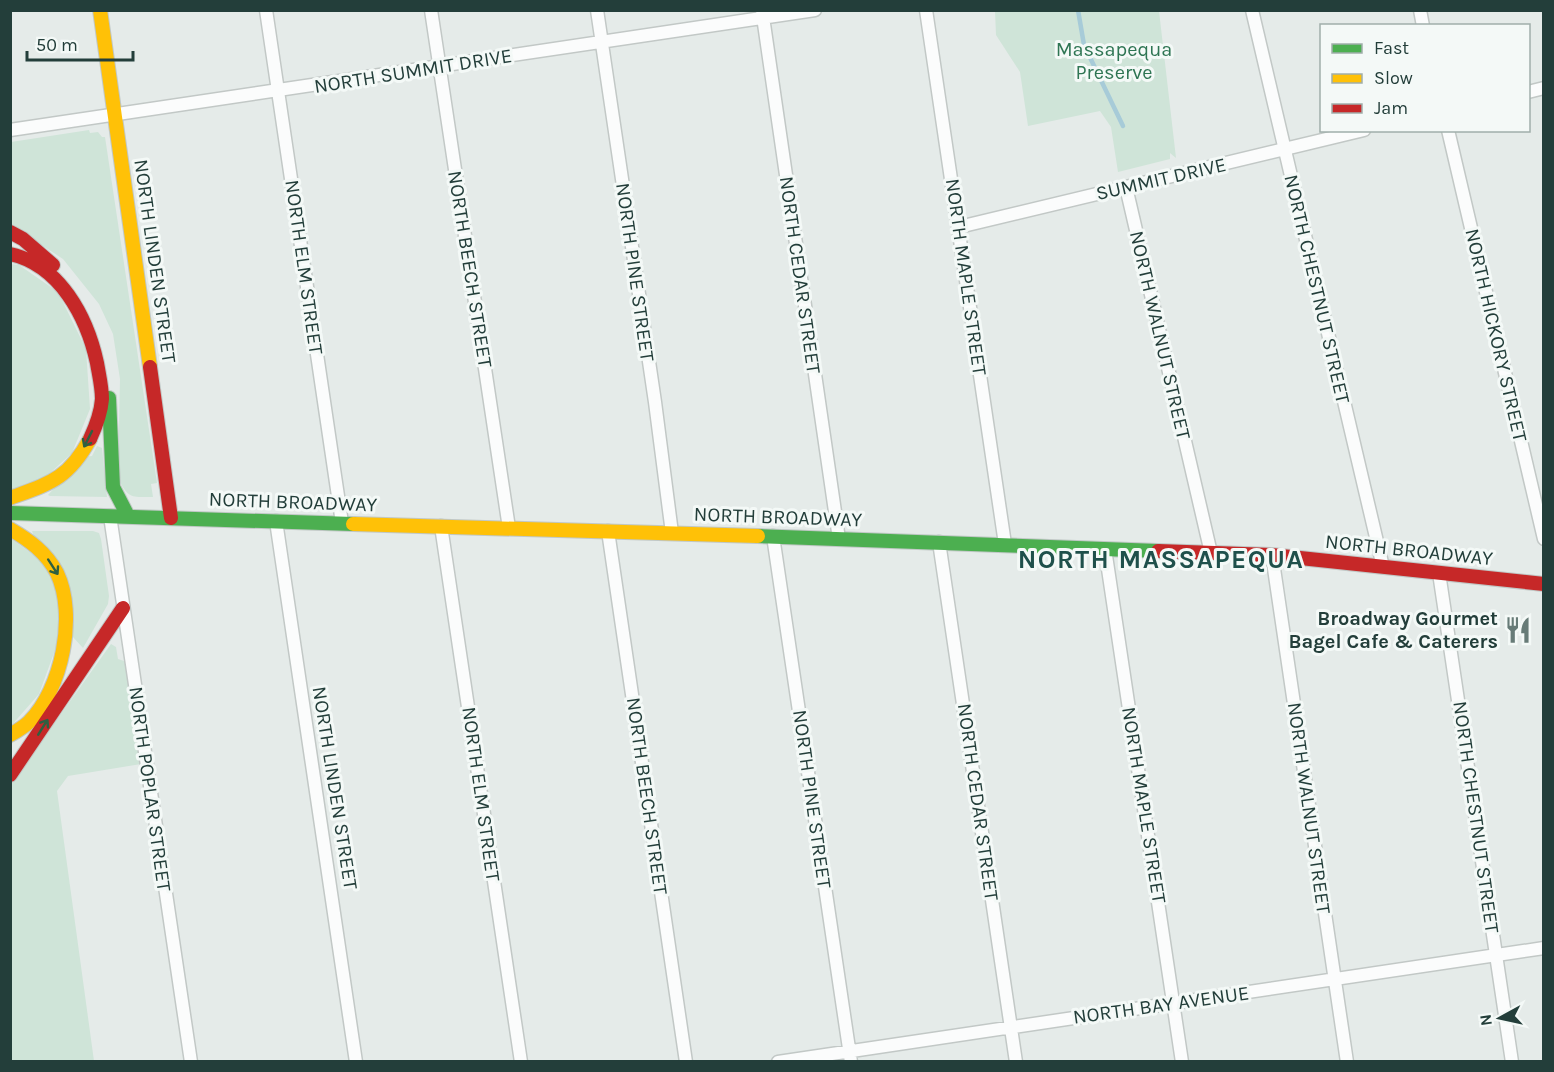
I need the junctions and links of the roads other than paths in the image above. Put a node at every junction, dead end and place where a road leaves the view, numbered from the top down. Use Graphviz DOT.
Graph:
graph roads {
  1 [pos="100,10"];
  2 [pos="266,10"];
  3 [pos="431,10"];
  4 [pos="597,10"];
  5 [pos="815,10"];
  6 [pos="926,10"];
  7 [pos="1252,10"];
  8 [pos="762,15"];
  9 [pos="601,43"];
  10 [pos="440,67"];
  11 [pos="278,91"];
  12 [pos="115,115"];
  13 [pos="10,130"];
  14 [pos="1356,132"];
  15 [pos="1448,132"];
  16 [pos="1284,149"];
  17 [pos="1126,187"];
  18 [pos="959,227"];
  19 [pos="10,232"];
  20 [pos="10,254"];
  21 [pos="10,498"];
  22 [pos="10,513"];
  23 [pos="110,516"];
  24 [pos="128,516"];
  25 [pos="171,518"];
  26 [pos="276,521"];
  27 [pos="342,523"];
  28 [pos="441,526"];
  29 [pos="10,528"];
  30 [pos="509,528"];
  31 [pos="608,531"];
  32 [pos="672,533"];
  33 [pos="773,537"];
  34 [pos="839,538"];
  35 [pos="1544,539"];
  36 [pos="939,542"];
  37 [pos="1005,544"];
  38 [pos="1105,549"];
  39 [pos="1211,553"];
  40 [pos="1272,555"];
  41 [pos="1383,567"];
  42 [pos="1439,573"];
  43 [pos="1544,584"];
  44 [pos="123,608"];
  45 [pos="10,735"];
  46 [pos="10,775"];
  47 [pos="1544,948"];
  48 [pos="1496,955"];
  49 [pos="1335,979"];
  50 [pos="1174,1004"];
  51 [pos="1011,1027"];
  52 [pos="851,1056"];
  53 [pos="191,1062"];
  54 [pos="356,1062"];
  55 [pos="521,1062"];
  56 [pos="686,1062"];
  57 [pos="778,1062"];
  58 [pos="1016,1062"];
  59 [pos="1182,1062"];
  60 [pos="1347,1062"];
  61 [pos="1512,1062"];
  1 -- 12 [label="main road, NORTH LINDEN STREET"];
  2 -- 11 [label="street, NORTH ELM STREET"];
  3 -- 10 [label="street, NORTH BEECH STREET"];
  4 -- 9 [label="street, NORTH PINE STREET"];
  5 -- 8 [label="street, NORTH SUMMIT DRIVE"];
  6 -- 18 [label="street, NORTH MAPLE STREET"];
  7 -- 16 [label="street, NORTH CHESTNUT STREET"];
  8 -- 9 [label="street, NORTH SUMMIT DRIVE"];
  8 -- 34 [label="street, NORTH CEDAR STREET"];
  9 -- 10 [label="street, NORTH SUMMIT DRIVE"];
  9 -- 32 [label="street, NORTH PINE STREET"];
  10 -- 11 [label="street, NORTH SUMMIT DRIVE"];
  10 -- 30 [label="street, NORTH BEECH STREET"];
  11 -- 12 [label="street, NORTH SUMMIT DRIVE"];
  11 -- 27 [label="street, NORTH ELM STREET"];
  12 -- 13 [label="street, NORTH SUMMIT DRIVE"];
  12 -- 25 [label="main road, NORTH LINDEN STREET"];
  14 -- 16 [label="street, SUMMIT DRIVE"];
  15 -- 35 [label="street, NORTH HICKORY STREET"];
  16 -- 17 [label="street, SUMMIT DRIVE"];
  16 -- 41 [label="street, NORTH CHESTNUT STREET"];
  17 -- 18 [label="street, SUMMIT DRIVE"];
  17 -- 39 [label="street, NORTH WALNUT STREET"];
  18 -- 37 [label="street, NORTH MAPLE STREET"];
  19 -- 24 [label="main road"];
  20 -- 21 [label="main road, one-way"];
  22 -- 23 [label="main road, NORTH BROADWAY"];
  23 -- 24 [label="main road, NORTH BROADWAY"];
  23 -- 44 [label="street, NORTH POPLAR STREET"];
  24 -- 25 [label="main road, NORTH BROADWAY"];
  25 -- 26 [label="main road, NORTH BROADWAY"];
  26 -- 27 [label="main road, NORTH BROADWAY"];
  26 -- 54 [label="street, NORTH LINDEN STREET"];
  27 -- 28 [label="main road, NORTH BROADWAY"];
  28 -- 30 [label="main road, NORTH BROADWAY"];
  28 -- 55 [label="street, NORTH ELM STREET"];
  29 -- 45 [label="main road, one-way"];
  30 -- 31 [label="main road, NORTH BROADWAY"];
  31 -- 32 [label="main road, NORTH BROADWAY"];
  31 -- 56 [label="street, NORTH BEECH STREET"];
  32 -- 33 [label="main road, NORTH BROADWAY"];
  33 -- 34 [label="main road, NORTH BROADWAY"];
  33 -- 52 [label="street, NORTH PINE STREET"];
  34 -- 36 [label="main road, NORTH BROADWAY"];
  36 -- 37 [label="main road, NORTH BROADWAY"];
  36 -- 51 [label="street, NORTH CEDAR STREET"];
  37 -- 38 [label="main road, NORTH BROADWAY"];
  38 -- 39 [label="main road, NORTH BROADWAY"];
  38 -- 50 [label="street, NORTH MAPLE STREET"];
  39 -- 40 [label="main road, NORTH BROADWAY"];
  40 -- 41 [label="main road, NORTH BROADWAY"];
  40 -- 49 [label="street, NORTH WALNUT STREET"];
  41 -- 42 [label="main road, NORTH BROADWAY"];
  42 -- 43 [label="main road, NORTH BROADWAY"];
  42 -- 48 [label="street, NORTH CHESTNUT STREET"];
  46 -- 44 [label="main road, one-way"];
  44 -- 53 [label="street, NORTH POPLAR STREET"];
  47 -- 48 [label="street, NORTH BAY AVENUE"];
  48 -- 49 [label="street, NORTH BAY AVENUE"];
  48 -- 61 [label="street, NORTH CHESTNUT STREET"];
  49 -- 50 [label="street, NORTH BAY AVENUE"];
  49 -- 60 [label="street, NORTH WALNUT STREET"];
  50 -- 51 [label="street, NORTH BAY AVENUE"];
  50 -- 59 [label="street, NORTH MAPLE STREET"];
  51 -- 52 [label="street, NORTH BAY AVENUE"];
  51 -- 58 [label="street, NORTH CEDAR STREET"];
  52 -- 57 [label="street, NORTH BAY AVENUE"];
}
